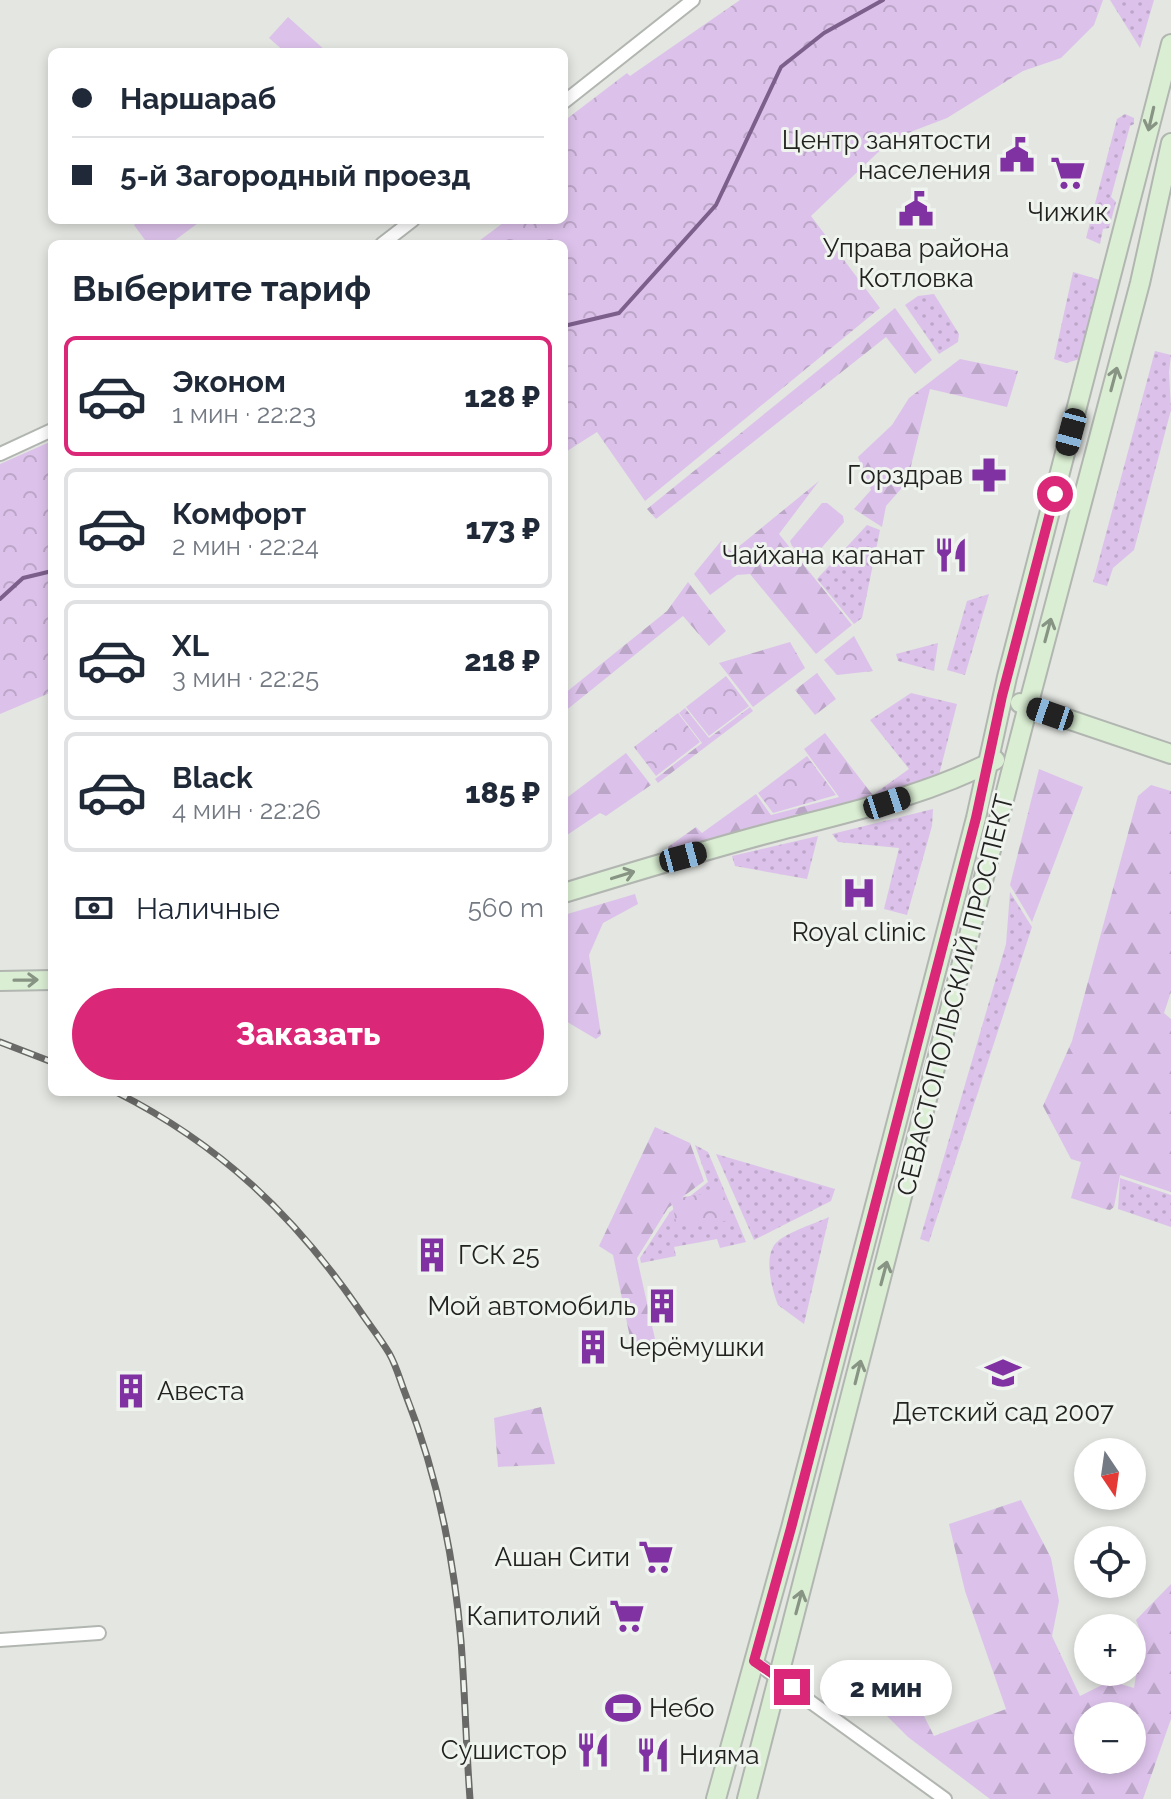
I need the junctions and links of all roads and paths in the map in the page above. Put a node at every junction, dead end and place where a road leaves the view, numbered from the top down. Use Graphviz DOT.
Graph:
graph roads {
  1 [pos="693,0"];
  2 [pos="1171,44"];
  3 [pos="568,99"];
  4 [pos="1171,143"];
  5 [pos="408,224"];
  6 [pos="387,240"];
  7 [pos="48,432"];
  8 [pos="0,454"];
  9 [pos="1002,696"];
  10 [pos="1028,706"];
  11 [pos="1019,748"];
  12 [pos="1171,754"];
  13 [pos="989,763"];
  14 [pos="568,892"];
  15 [pos="48,980"];
  16 [pos="0,981"];
  17 [pos="99,1633"];
  18 [pos="0,1640"];
  19 [pos="754,1661"];
  20 [pos="779,1677"];
  21 [pos="716,1799"];
  22 [pos="747,1799"];
  23 [pos="945,1799"];
  1 -- 3 [label="street"];
  2 -- 9 [label="main road, СЕВАСТОПОЛЬСКИЙ ПРОСПЕКТ, one-way"];
  10 -- 4 [label="main road, СЕВАСТОПОЛЬСКИЙ ПРОСПЕКТ, one-way"];
  5 -- 6 [label="street"];
  7 -- 8 [label="street"];
  9 -- 10 [label="main road"];
  9 -- 13 [label="main road, СЕВАСТОПОЛЬСКИЙ ПРОСПЕКТ"];
  10 -- 11 [label="main road, СЕВАСТОПОЛЬСКИЙ ПРОСПЕКТ"];
  10 -- 12 [label="main road"];
  11 -- 13 [label="main road"];
  20 -- 11 [label="main road, СЕВАСТОПОЛЬСКИЙ ПРОСПЕКТ, one-way"];
  14 -- 13 [label="main road, one-way"];
  13 -- 19 [label="main road, СЕВАСТОПОЛЬСКИЙ ПРОСПЕКТ"];
  16 -- 15 [label="main road, one-way"];
  17 -- 18 [label="street"];
  19 -- 20 [label="street"];
  19 -- 21 [label="main road, СЕВАСТОПОЛЬСКИЙ ПРОСПЕКТ"];
  20 -- 22 [label="main road, СЕВАСТОПОЛЬСКИЙ ПРОСПЕКТ"];
  20 -- 23 [label="street"];
}
